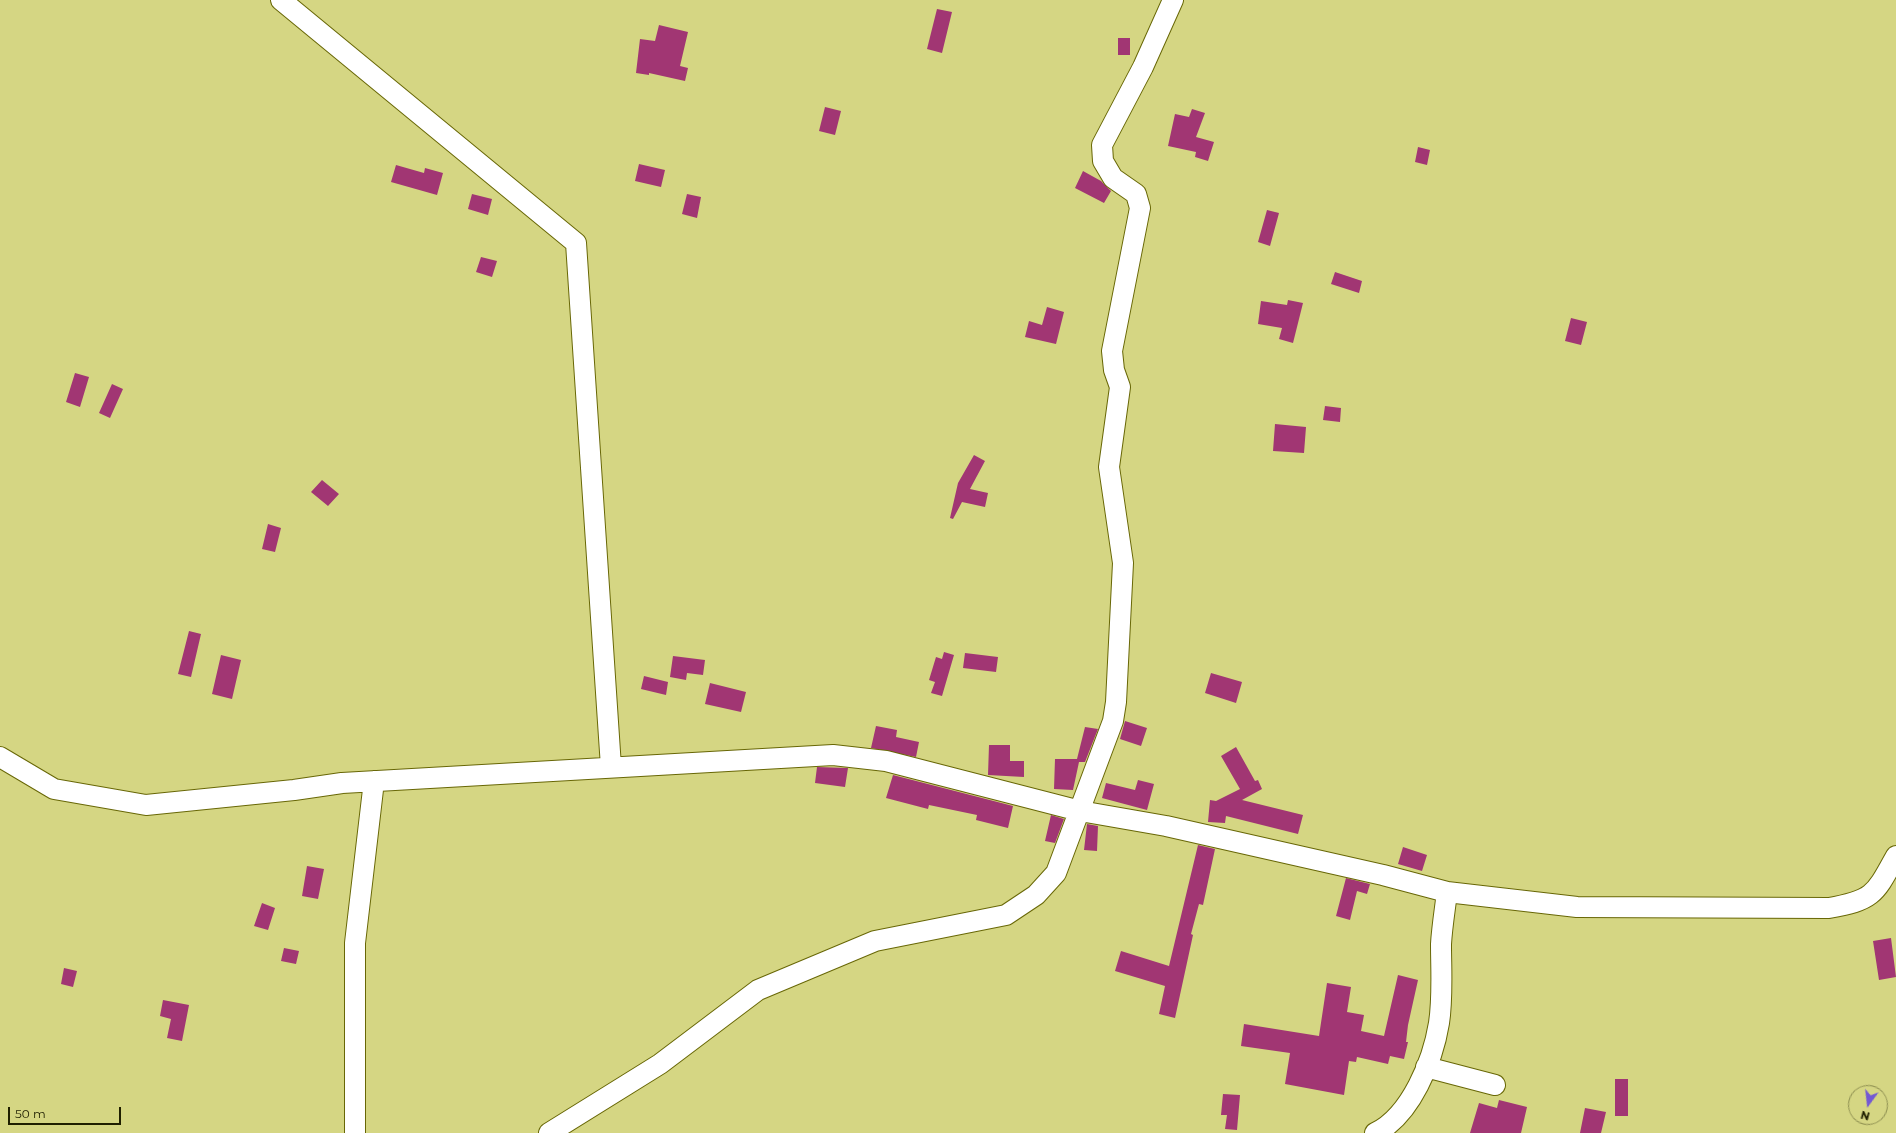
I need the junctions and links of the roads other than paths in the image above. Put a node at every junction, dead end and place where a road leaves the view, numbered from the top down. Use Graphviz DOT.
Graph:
graph roads {
  1 [pos="281,0"];
  2 [pos="1173,0"];
  3 [pos="0,757"];
  4 [pos="611,767"];
  5 [pos="374,781"];
  6 [pos="1080,812"];
  7 [pos="1896,856"];
  8 [pos="1447,892"];
  9 [pos="1426,1067"];
  10 [pos="1495,1085"];
  11 [pos="355,1133"];
  12 [pos="549,1133"];
  13 [pos="1375,1133"];
  1 -- 4 [label="street"];
  2 -- 6 [label="street"];
  3 -- 5 [label="street"];
  4 -- 5 [label="street"];
  4 -- 6 [label="street"];
  5 -- 11 [label="street"];
  6 -- 8 [label="street"];
  6 -- 12 [label="street"];
  7 -- 8 [label="street"];
  8 -- 9 [label="street"];
  9 -- 10 [label="street"];
  9 -- 13 [label="street"];
}
